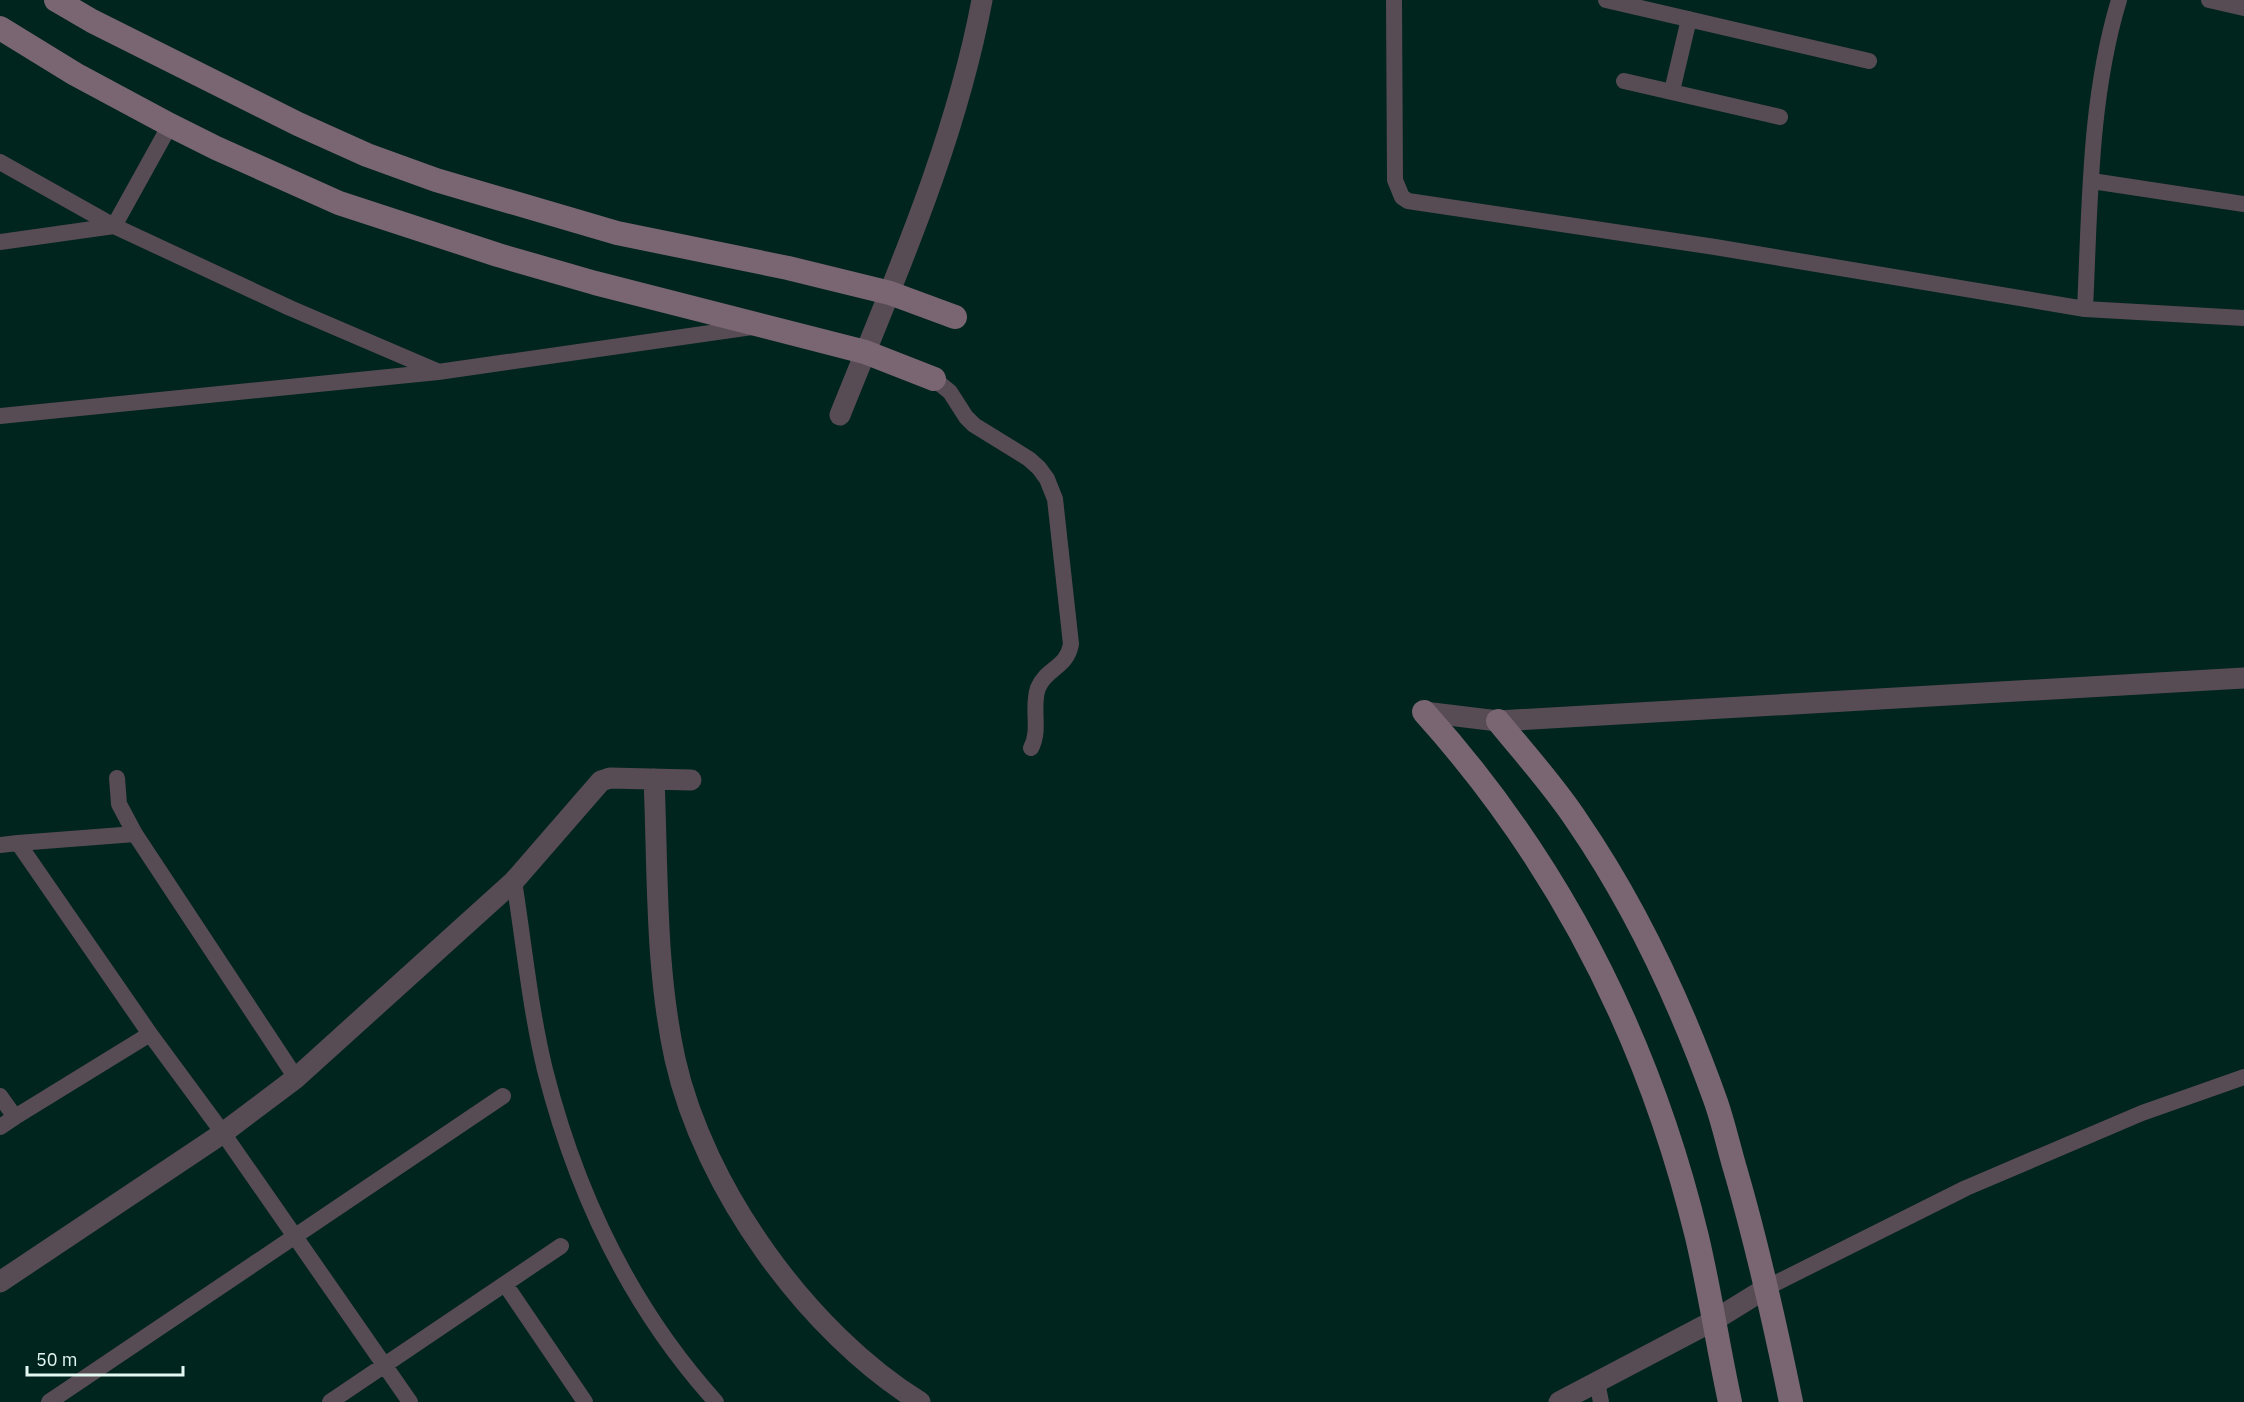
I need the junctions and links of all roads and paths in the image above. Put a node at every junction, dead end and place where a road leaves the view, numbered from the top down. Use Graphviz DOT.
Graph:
graph roads {
  1 [pos="56,0"];
  2 [pos="982,0"];
  3 [pos="1394,0"];
  4 [pos="1606,0"];
  5 [pos="2119,0"];
  6 [pos="2209,0"];
  7 [pos="2244,8"];
  8 [pos="1689,19"];
  9 [pos="0,28"];
  10 [pos="1869,62"];
  11 [pos="1624,81"];
  12 [pos="1672,91"];
  13 [pos="1780,117"];
  14 [pos="170,125"];
  15 [pos="0,162"];
  16 [pos="2092,181"];
  17 [pos="2244,204"];
  18 [pos="114,226"];
  19 [pos="0,242"];
  20 [pos="890,293"];
  21 [pos="2085,309"];
  22 [pos="955,317"];
  23 [pos="2244,318"];
  24 [pos="765,325"];
  25 [pos="865,352"];
  26 [pos="438,372"];
  27 [pos="934,379"];
  28 [pos="840,415"];
  29 [pos="0,416"];
  30 [pos="2244,678"];
  31 [pos="1424,712"];
  32 [pos="1498,721"];
  33 [pos="1031,748"];
  34 [pos="117,778"];
  35 [pos="654,779"];
  36 [pos="691,780"];
  37 [pos="135,834"];
  38 [pos="18,843"];
  39 [pos="0,845"];
  40 [pos="514,881"];
  41 [pos="150,1034"];
  42 [pos="2244,1077"];
  43 [pos="296,1078"];
  44 [pos="0,1096"];
  45 [pos="503,1096"];
  46 [pos="15,1117"];
  47 [pos="0,1126"];
  48 [pos="223,1133"];
  49 [pos="295,1236"];
  50 [pos="561,1246"];
  51 [pos="0,1282"];
  52 [pos="505,1284"];
  53 [pos="1767,1287"];
  54 [pos="1713,1321"];
  55 [pos="385,1365"];
  56 [pos="1599,1392"];
  57 [pos="49,1402"];
  58 [pos="330,1402"];
  59 [pos="410,1402"];
  60 [pos="585,1402"];
  61 [pos="716,1402"];
  62 [pos="920,1402"];
  63 [pos="1559,1402"];
  64 [pos="1730,1402"];
  65 [pos="1791,1402"];
  1 -- 20 [label="main road"];
  2 -- 20 [label="street"];
  3 -- 21 [label="street"];
  4 -- 8 [label="street"];
  5 -- 16 [label="street"];
  6 -- 7 [label="street"];
  8 -- 10 [label="street"];
  8 -- 12 [label="street"];
  9 -- 14 [label="main road"];
  11 -- 12 [label="street"];
  12 -- 13 [label="street"];
  14 -- 18 [label="street"];
  14 -- 24 [label="main road"];
  15 -- 18 [label="street"];
  16 -- 17 [label="street"];
  16 -- 21 [label="street"];
  18 -- 19 [label="street"];
  18 -- 26 [label="street"];
  20 -- 22 [label="main road"];
  20 -- 25 [label="street"];
  21 -- 23 [label="street"];
  24 -- 25 [label="main road"];
  24 -- 26 [label="street"];
  25 -- 27 [label="main road"];
  25 -- 28 [label="street"];
  26 -- 29 [label="street"];
  27 -- 33 [label="street"];
  30 -- 32 [label="street"];
  31 -- 32 [label="street"];
  31 -- 54 [label="main road"];
  32 -- 53 [label="main road"];
  34 -- 37 [label="street"];
  35 -- 36 [label="street"];
  35 -- 40 [label="street"];
  35 -- 62 [label="street"];
  37 -- 38 [label="street"];
  37 -- 43 [label="street"];
  38 -- 39 [label="street"];
  38 -- 41 [label="street"];
  40 -- 43 [label="street"];
  40 -- 61 [label="street"];
  41 -- 46 [label="street"];
  41 -- 48 [label="street"];
  42 -- 53 [label="street"];
  43 -- 48 [label="street"];
  44 -- 46 [label="street"];
  45 -- 49 [label="street"];
  46 -- 47 [label="street"];
  48 -- 49 [label="street"];
  48 -- 51 [label="street"];
  49 -- 55 [label="street"];
  49 -- 57 [label="street"];
  50 -- 52 [label="street"];
  52 -- 55 [label="street"];
  52 -- 60 [label="street"];
  53 -- 54 [label="street"];
  53 -- 65 [label="main road"];
  54 -- 56 [label="street"];
  54 -- 64 [label="main road"];
  55 -- 58 [label="street"];
  55 -- 59 [label="street"];
  56 -- 63 [label="street"];
}
